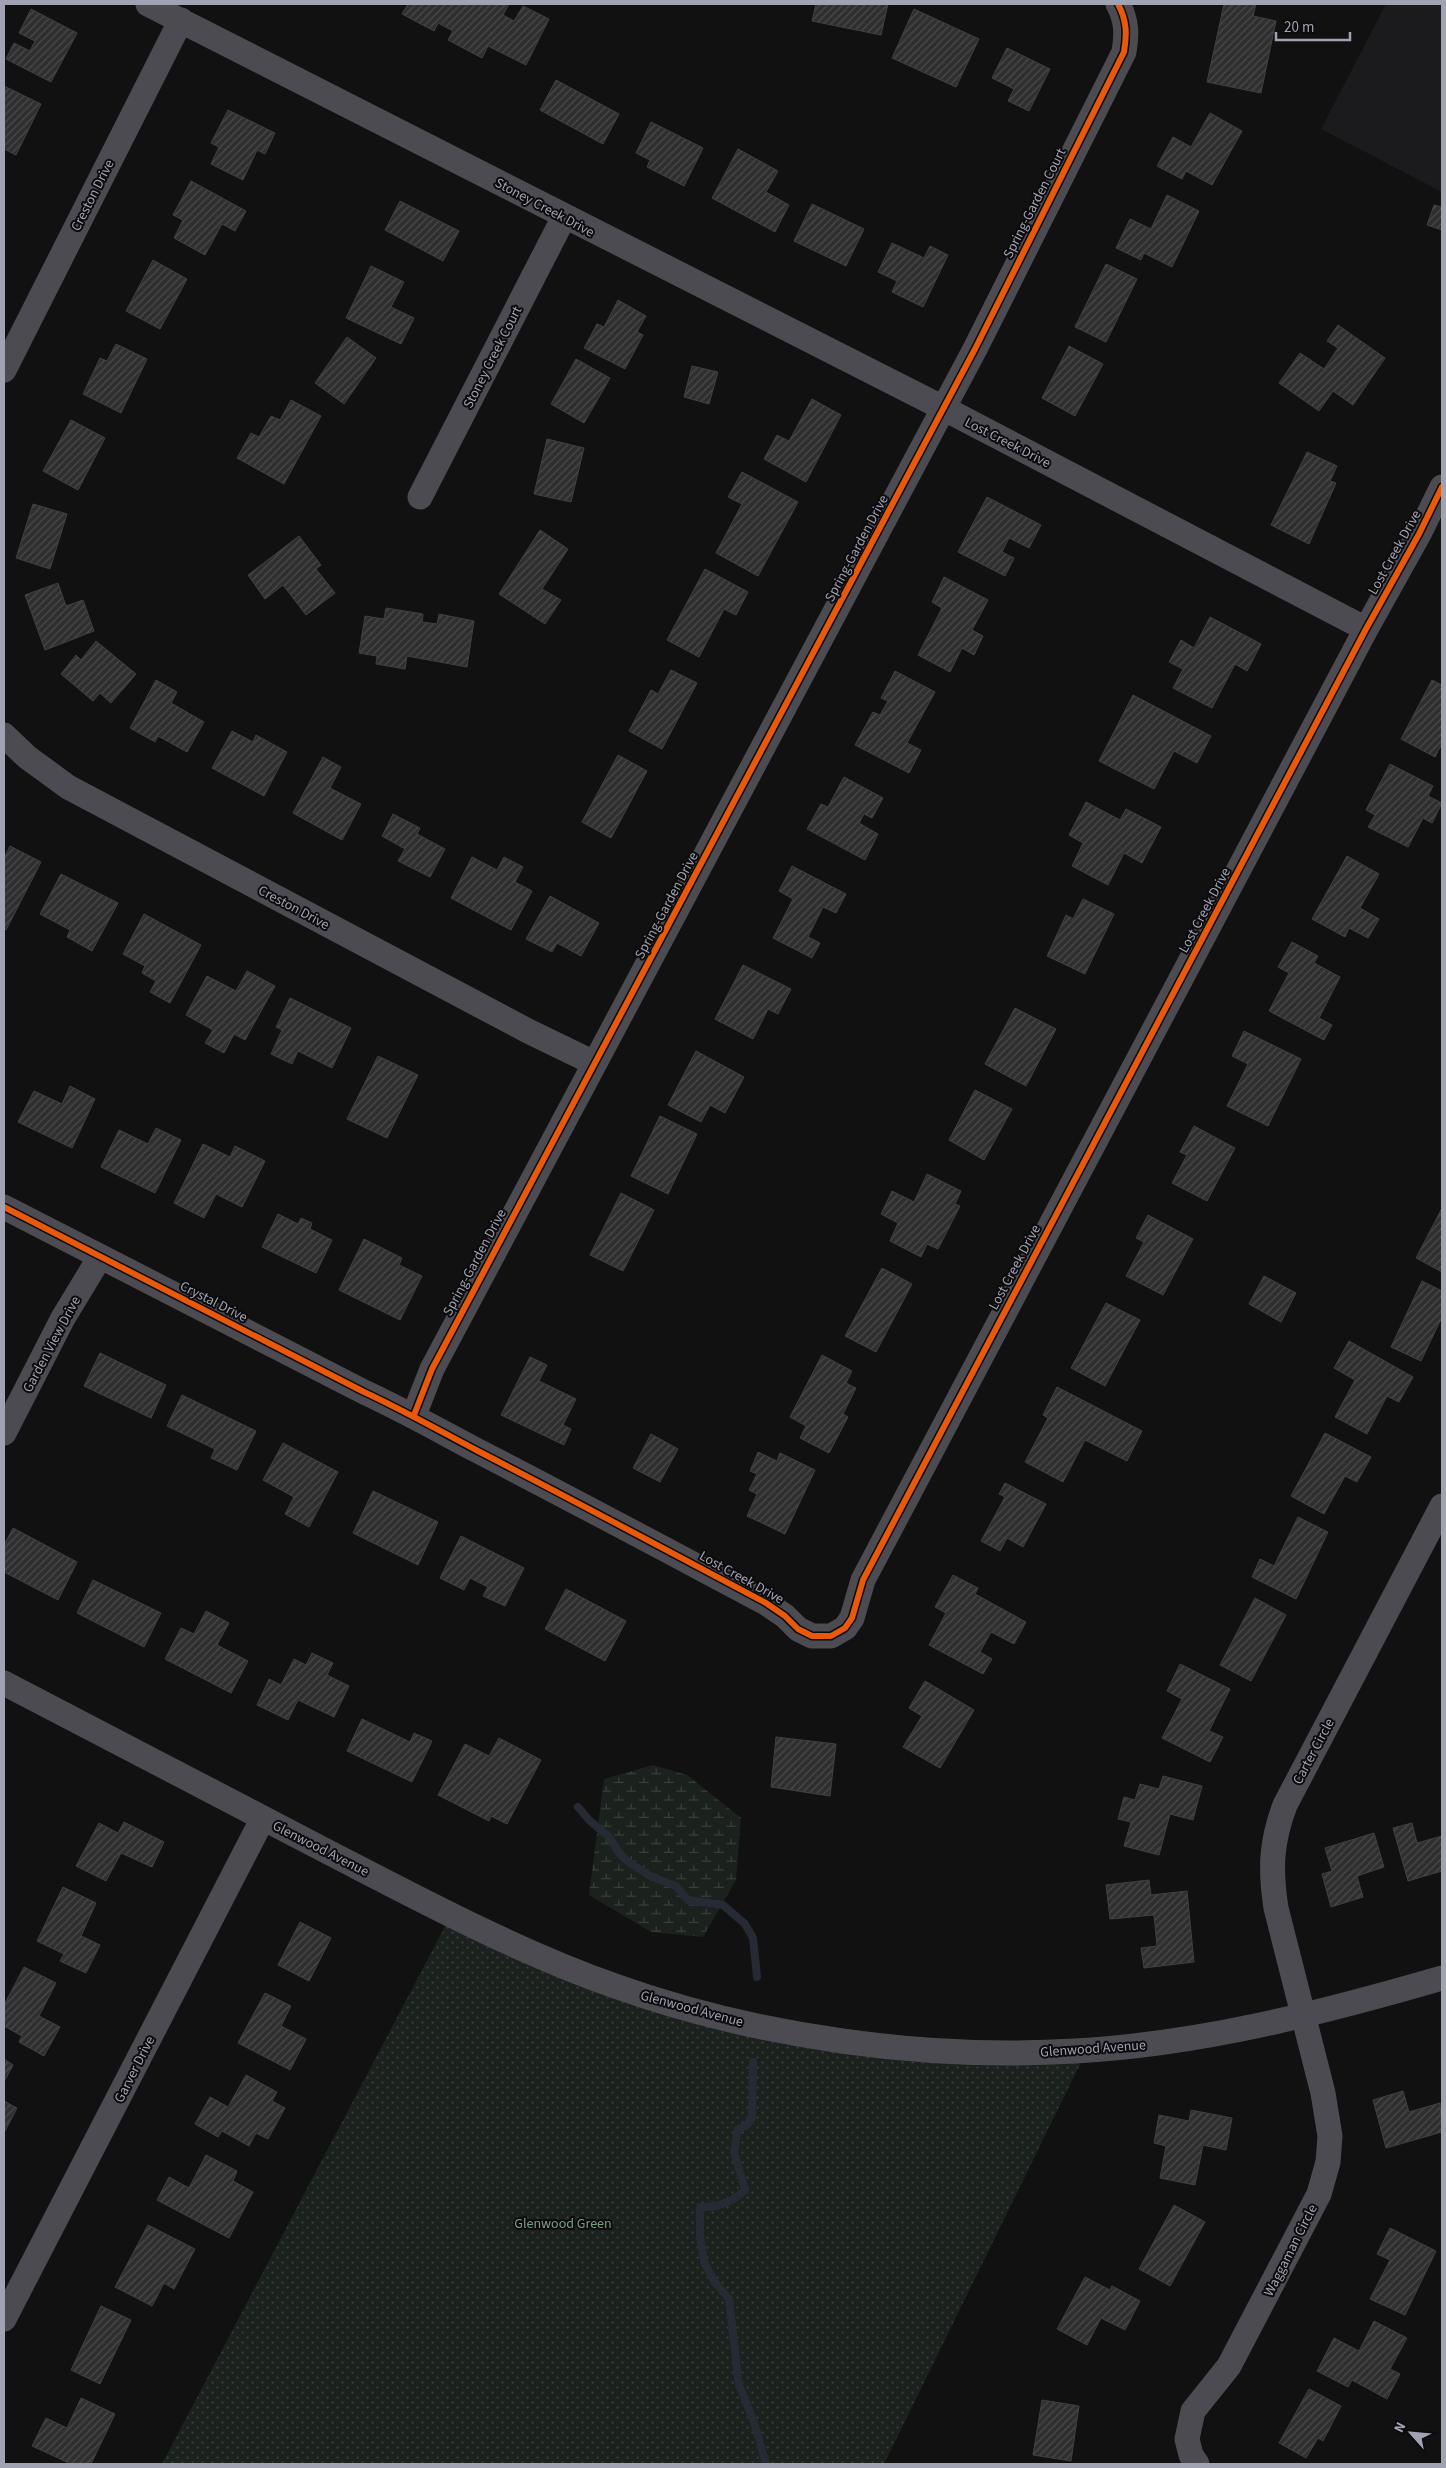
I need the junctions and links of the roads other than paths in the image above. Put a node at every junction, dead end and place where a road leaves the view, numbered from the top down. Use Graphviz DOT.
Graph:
graph roads {
  1 [pos="148,4"];
  2 [pos="1118,4"];
  3 [pos="181,20"];
  4 [pos="564,217"];
  5 [pos="4,370"];
  6 [pos="943,408"];
  7 [pos="1442,487"];
  8 [pos="420,496"];
  9 [pos="1366,629"];
  10 [pos="4,735"];
  11 [pos="594,1062"];
  12 [pos="4,1207"];
  13 [pos="100,1257"];
  14 [pos="414,1415"];
  15 [pos="4,1432"];
  16 [pos="1442,1506"];
  17 [pos="4,1684"];
  18 [pos="263,1818"];
  19 [pos="1442,1978"];
  20 [pos="1303,2016"];
  21 [pos="4,2319"];
  22 [pos="1197,2464"];
  1 -- 3 [label="street, Stoney Creek Drive"];
  2 -- 6 [label="street, Spring-Garden Court"];
  3 -- 4 [label="street, Stoney Creek Drive"];
  3 -- 5 [label="street, Creston Drive"];
  4 -- 6 [label="street, Stoney Creek Drive"];
  4 -- 8 [label="street, Stoney Creek Court"];
  6 -- 9 [label="street, Lost Creek Drive"];
  6 -- 11 [label="street, Spring-Garden Drive"];
  7 -- 9 [label="street, Lost Creek Drive"];
  9 -- 14 [label="street, Lost Creek Drive"];
  10 -- 11 [label="street, Creston Drive"];
  11 -- 14 [label="street, Spring-Garden Drive"];
  12 -- 13 [label="street, Crystal Drive"];
  13 -- 14 [label="street, Crystal Drive"];
  13 -- 15 [label="street, Garden View Drive"];
  16 -- 20 [label="street, Carter Circle"];
  17 -- 18 [label="street, Glenwood Avenue"];
  18 -- 20 [label="street, Glenwood Avenue"];
  18 -- 21 [label="street, Garver Drive"];
  19 -- 20 [label="street, Glenwood Avenue"];
  20 -- 22 [label="street, Waggaman Circle"];
}
